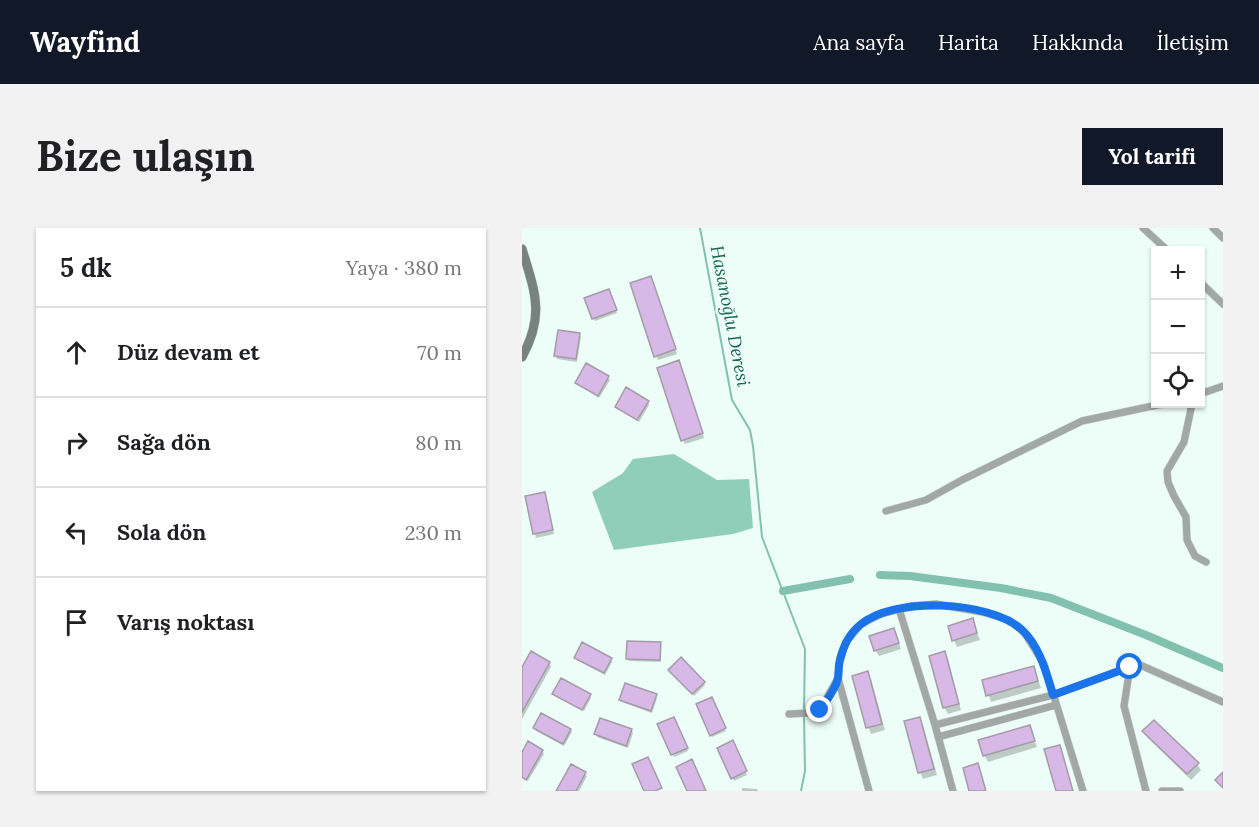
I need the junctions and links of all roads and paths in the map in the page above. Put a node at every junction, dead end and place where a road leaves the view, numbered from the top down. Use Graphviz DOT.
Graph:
graph roads {
  1 [pos="1143,228"];
  2 [pos="1213,228"];
  3 [pos="1223,238"];
  4 [pos="1163,246"];
  5 [pos="522,249"];
  6 [pos="1205,287"];
  7 [pos="1223,304"];
  8 [pos="522,357"];
  9 [pos="1223,386"];
  10 [pos="1205,392"];
  11 [pos="1151,407"];
  12 [pos="1191,408"];
  13 [pos="886,511"];
  14 [pos="1206,562"];
  15 [pos="899,609"];
  16 [pos="1130,667"];
  17 [pos="838,678"];
  18 [pos="1053,695"];
  19 [pos="1223,702"];
  20 [pos="1056,705"];
  21 [pos="789,714"];
  22 [pos="935,725"];
  23 [pos="938,737"];
  24 [pos="868,791"];
  25 [pos="953,791"];
  26 [pos="1083,791"];
  27 [pos="1146,791"];
  28 [pos="1162,791"];
  29 [pos="1180,791"];
  1 -- 4 [label="street"];
  2 -- 3 [label="street"];
  5 -- 8 [label="street"];
  6 -- 7 [label="street"];
  9 -- 10 [label="street"];
  11 -- 13 [label="street"];
  12 -- 14 [label="street"];
  15 -- 17 [label="street"];
  15 -- 18 [label="street"];
  15 -- 22 [label="street"];
  16 -- 18 [label="street"];
  16 -- 19 [label="street"];
  16 -- 27 [label="street"];
  17 -- 21 [label="street"];
  17 -- 24 [label="street"];
  18 -- 20 [label="street"];
  18 -- 22 [label="street"];
  20 -- 23 [label="street"];
  20 -- 26 [label="street"];
  22 -- 23 [label="street"];
  23 -- 25 [label="street"];
  28 -- 29 [label="street"];
}
